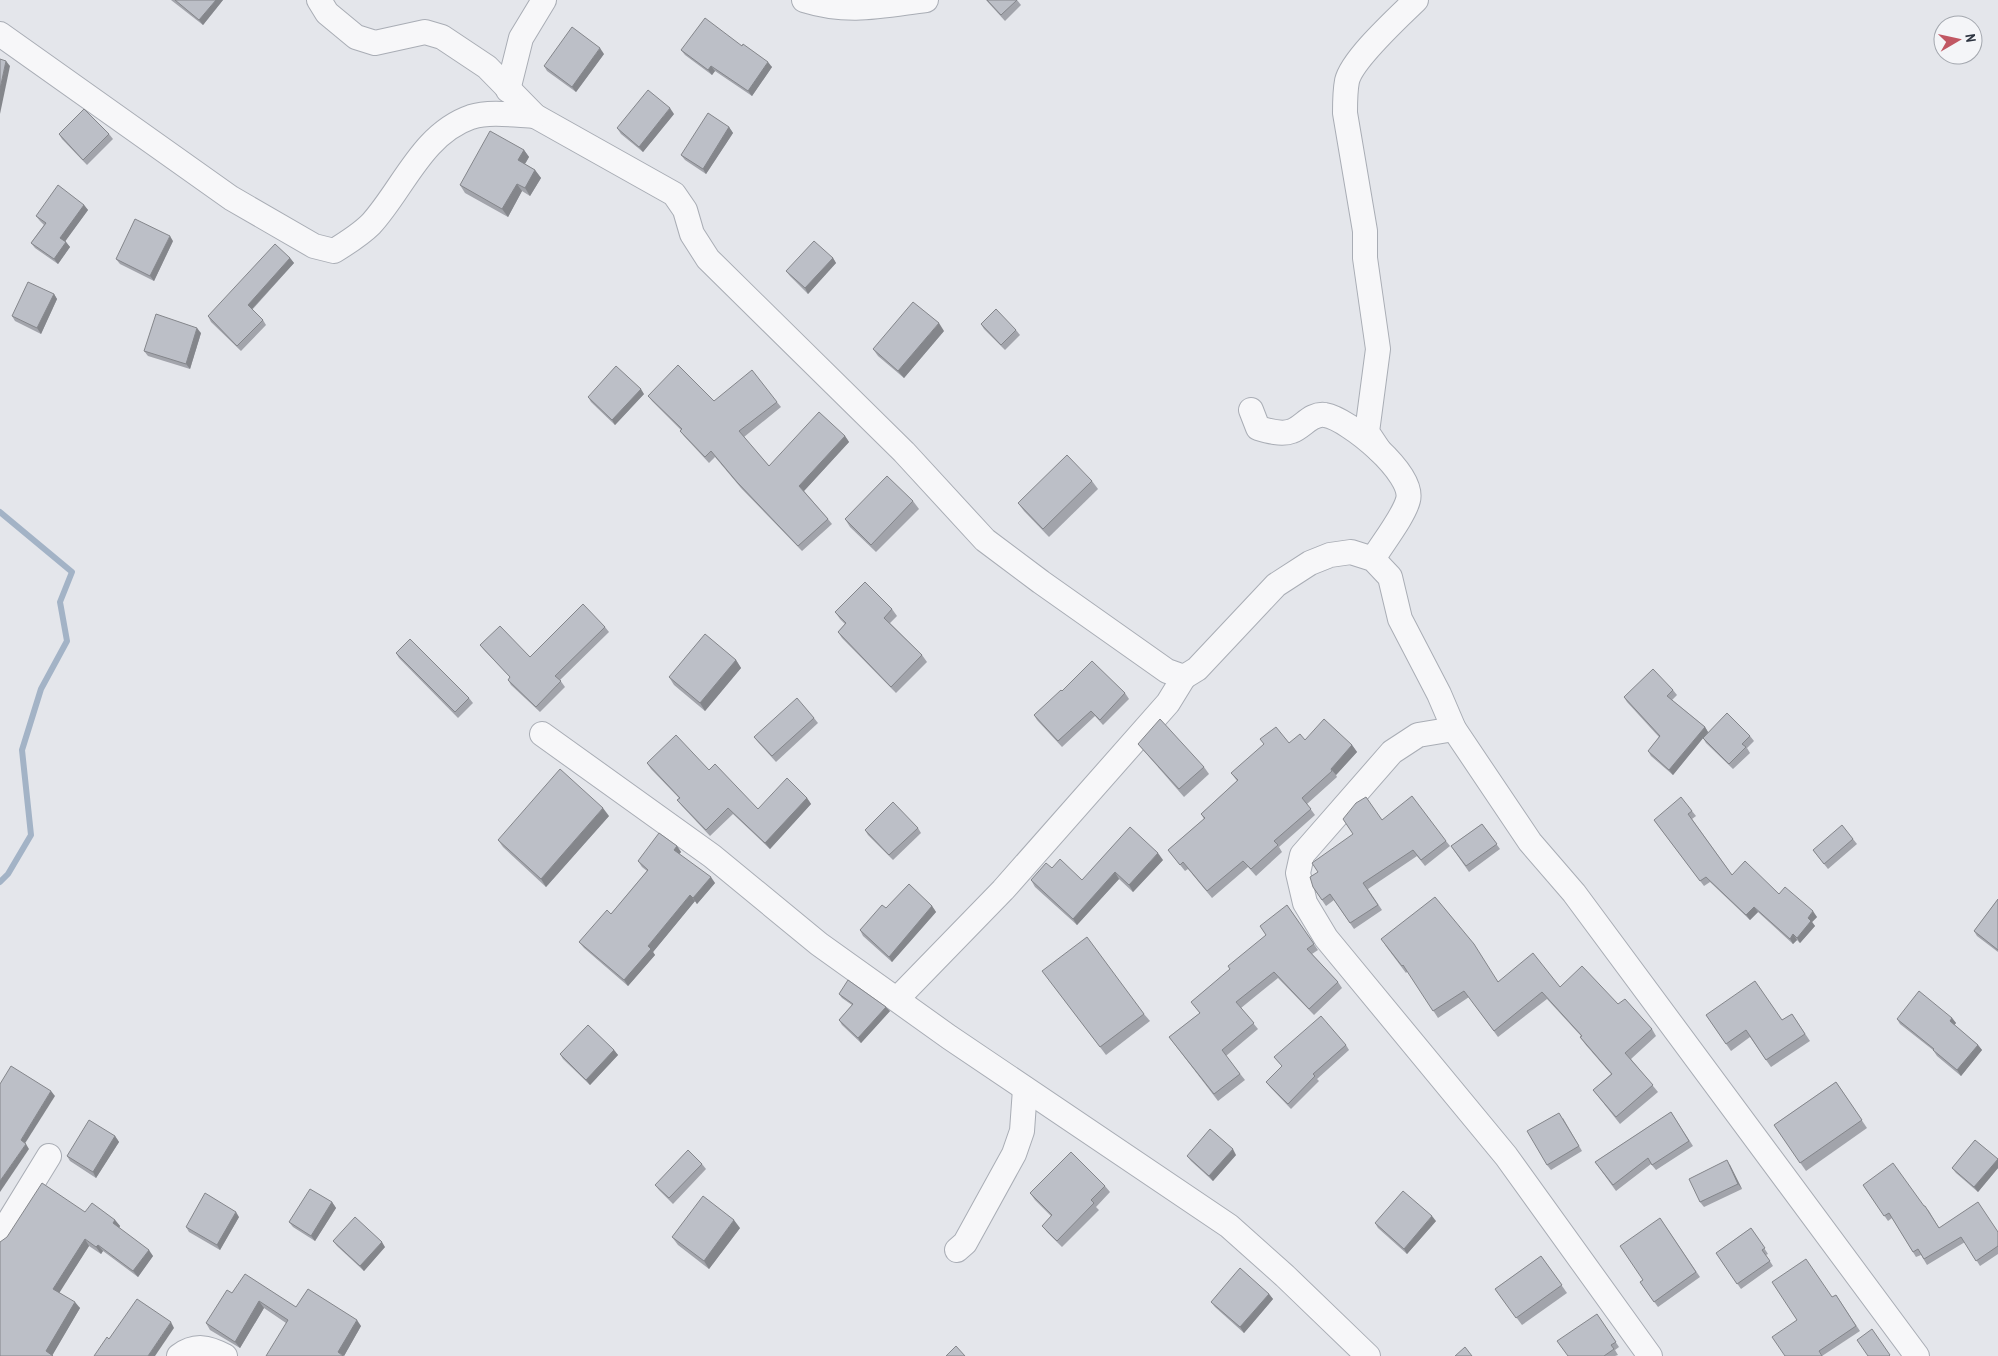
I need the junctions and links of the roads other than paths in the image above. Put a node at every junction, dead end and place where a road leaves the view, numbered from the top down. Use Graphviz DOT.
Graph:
graph roads {
  1 [pos="319,0"];
  2 [pos="544,0"];
  3 [pos="804,0"];
  4 [pos="926,0"];
  5 [pos="1416,0"];
  6 [pos="0,34"];
  7 [pos="508,90"];
  8 [pos="535,116"];
  9 [pos="1251,410"];
  10 [pos="1379,450"];
  11 [pos="1373,560"];
  12 [pos="1184,677"];
  13 [pos="1454,729"];
  14 [pos="542,734"];
  15 [pos="897,999"];
  16 [pos="1025,1089"];
  17 [pos="49,1156"];
  18 [pos="0,1236"];
  19 [pos="957,1250"];
  20 [pos="180,1356"];
  21 [pos="225,1356"];
  22 [pos="1368,1356"];
  23 [pos="1650,1356"];
  24 [pos="1917,1356"];
  1 -- 7 [label="street"];
  2 -- 7 [label="street"];
  3 -- 4 [label="street"];
  5 -- 10 [label="street"];
  6 -- 8 [label="street"];
  7 -- 8 [label="street"];
  8 -- 12 [label="street"];
  9 -- 10 [label="street"];
  10 -- 11 [label="street"];
  11 -- 12 [label="street"];
  11 -- 13 [label="street"];
  12 -- 15 [label="street"];
  13 -- 23 [label="street"];
  13 -- 24 [label="street"];
  14 -- 15 [label="street"];
  15 -- 16 [label="street"];
  16 -- 19 [label="street"];
  16 -- 22 [label="street"];
  17 -- 18 [label="street"];
  20 -- 21 [label="street"];
}
